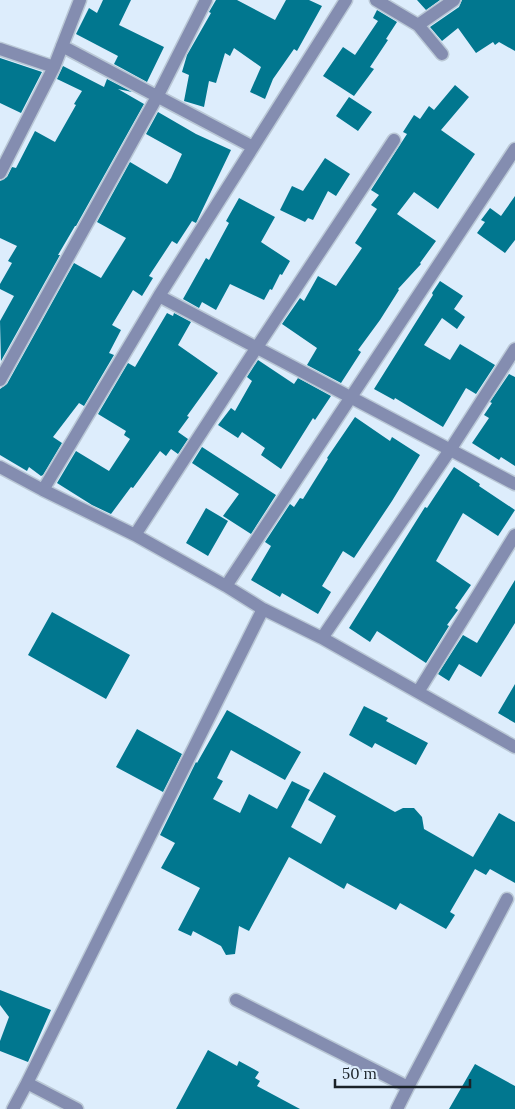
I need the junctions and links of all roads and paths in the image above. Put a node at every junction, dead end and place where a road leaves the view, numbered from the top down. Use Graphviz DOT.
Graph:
graph roads {
  1 [pos="80,0"];
  2 [pos="206,0"];
  3 [pos="346,0"];
  4 [pos="376,0"];
  5 [pos="454,0"];
  6 [pos="418,25"];
  7 [pos="62,46"];
  8 [pos="0,49"];
  9 [pos="442,54"];
  10 [pos="54,67"];
  11 [pos="157,97"];
  12 [pos="394,140"];
  13 [pos="253,148"];
  14 [pos="515,149"];
  15 [pos="0,173"];
  16 [pos="159,296"];
  17 [pos="257,348"];
  18 [pos="515,349"];
  19 [pos="0,380"];
  20 [pos="350,397"];
  21 [pos="450,450"];
  22 [pos="0,467"];
  23 [pos="515,484"];
  24 [pos="43,490"];
  25 [pos="135,535"];
  26 [pos="515,535"];
  27 [pos="226,586"];
  28 [pos="263,610"];
  29 [pos="322,638"];
  30 [pos="418,692"];
  31 [pos="515,747"];
  32 [pos="507,899"];
  33 [pos="236,1000"];
  34 [pos="27,1083"];
  35 [pos="408,1088"];
  36 [pos="13,1109"];
  37 [pos="77,1109"];
  38 [pos="397,1109"];
  1 -- 7 [label="street"];
  2 -- 11 [label="street"];
  3 -- 13 [label="street"];
  4 -- 6 [label="street"];
  5 -- 6 [label="street"];
  6 -- 9 [label="street"];
  7 -- 10 [label="street"];
  7 -- 11 [label="street"];
  8 -- 10 [label="street"];
  10 -- 15 [label="street"];
  11 -- 13 [label="street"];
  11 -- 19 [label="street"];
  12 -- 17 [label="street"];
  13 -- 16 [label="street"];
  14 -- 20 [label="street"];
  16 -- 17 [label="street"];
  16 -- 24 [label="street"];
  17 -- 20 [label="street"];
  17 -- 25 [label="street"];
  18 -- 21 [label="street"];
  20 -- 21 [label="street"];
  20 -- 27 [label="street"];
  21 -- 23 [label="street"];
  21 -- 29 [label="street"];
  22 -- 24 [label="street"];
  24 -- 25 [label="street"];
  25 -- 27 [label="street"];
  26 -- 30 [label="street"];
  27 -- 28 [label="street"];
  28 -- 29 [label="street"];
  28 -- 34 [label="street"];
  29 -- 30 [label="street"];
  30 -- 31 [label="street"];
  32 -- 35 [label="street"];
  33 -- 35 [label="street"];
  34 -- 36 [label="street"];
  34 -- 37 [label="street"];
  35 -- 38 [label="street"];
}
